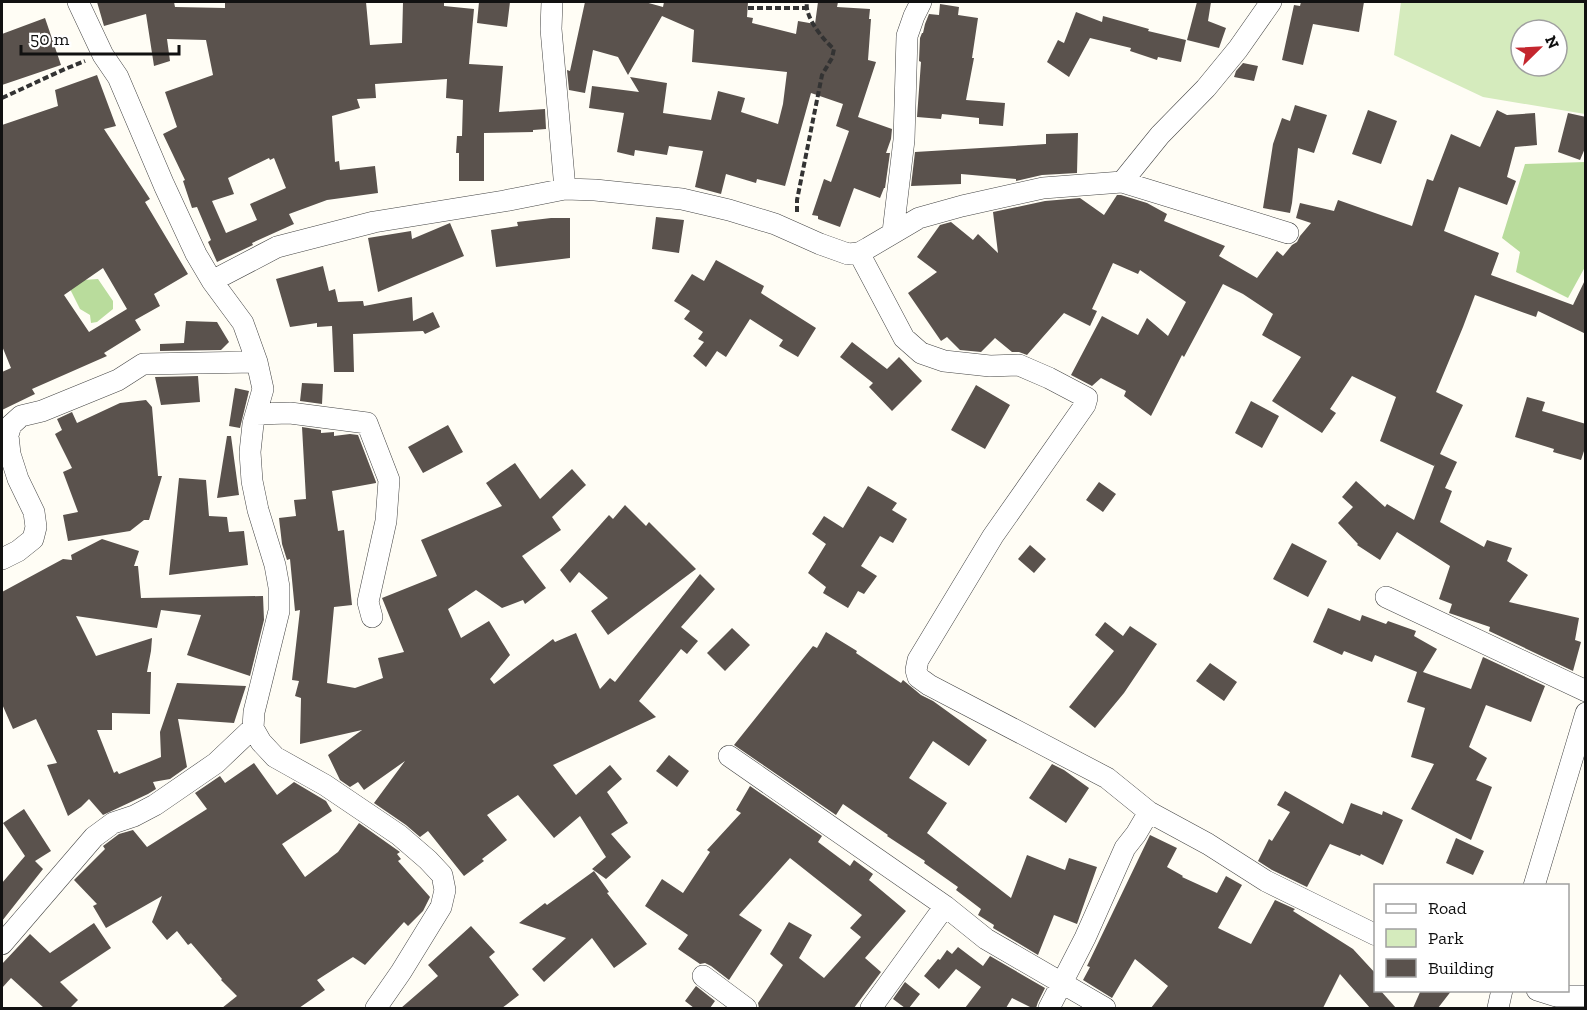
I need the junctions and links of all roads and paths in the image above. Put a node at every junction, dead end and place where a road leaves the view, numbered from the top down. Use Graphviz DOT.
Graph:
graph roads {
  1 [pos="78,2"];
  2 [pos="552,2"];
  3 [pos="807,2"];
  4 [pos="921,2"];
  5 [pos="1271,2"];
  6 [pos="748,8"];
  7 [pos="806,8"];
  8 [pos="103,55"];
  9 [pos="2,98"];
  10 [pos="1122,182"];
  11 [pos="565,189"];
  12 [pos="893,232"];
  13 [pos="1288,233"];
  14 [pos="797,234"];
  15 [pos="859,253"];
  16 [pos="212,281"];
  17 [pos="257,362"];
  18 [pos="256,414"];
  19 [pos="2,559"];
  20 [pos="1386,597"];
  21 [pos="372,617"];
  22 [pos="1586,691"];
  23 [pos="1586,713"];
  24 [pos="253,728"];
  25 [pos="729,756"];
  26 [pos="1149,812"];
  27 [pos="1534,884"];
  28 [pos="945,906"];
  29 [pos="1374,934"];
  30 [pos="2,944"];
  31 [pos="703,976"];
  32 [pos="1062,983"];
  33 [pos="1502,992"];
  34 [pos="1543,992"];
  35 [pos="1586,996"];
  36 [pos="376,1008"];
  37 [pos="746,1008"];
  38 [pos="871,1008"];
  39 [pos="1049,1008"];
  40 [pos="1105,1008"];
  41 [pos="1498,1008"];
  1 -- 8 [label="street"];
  2 -- 11 [label="street"];
  3 -- 7 [label="path"];
  4 -- 12 [label="street"];
  5 -- 10 [label="street"];
  6 -- 7 [label="path"];
  7 -- 14 [label="path"];
  8 -- 9 [label="path"];
  8 -- 16 [label="street"];
  10 -- 12 [label="street"];
  10 -- 13 [label="street"];
  11 -- 14 [label="street"];
  11 -- 16 [label="street"];
  12 -- 15 [label="street"];
  14 -- 15 [label="street"];
  15 -- 26 [label="street"];
  16 -- 17 [label="street"];
  17 -- 18 [label="street"];
  17 -- 19 [label="street"];
  18 -- 21 [label="street"];
  18 -- 24 [label="street"];
  20 -- 22 [label="street"];
  23 -- 27 [label="street"];
  24 -- 30 [label="street"];
  24 -- 36 [label="street"];
  25 -- 28 [label="street"];
  26 -- 29 [label="street"];
  26 -- 32 [label="street"];
  28 -- 32 [label="street"];
  28 -- 38 [label="street"];
  31 -- 37 [label="street"];
  32 -- 39 [label="street"];
  32 -- 40 [label="street"];
  33 -- 41 [label="street"];
  34 -- 35 [label="street"];
}
